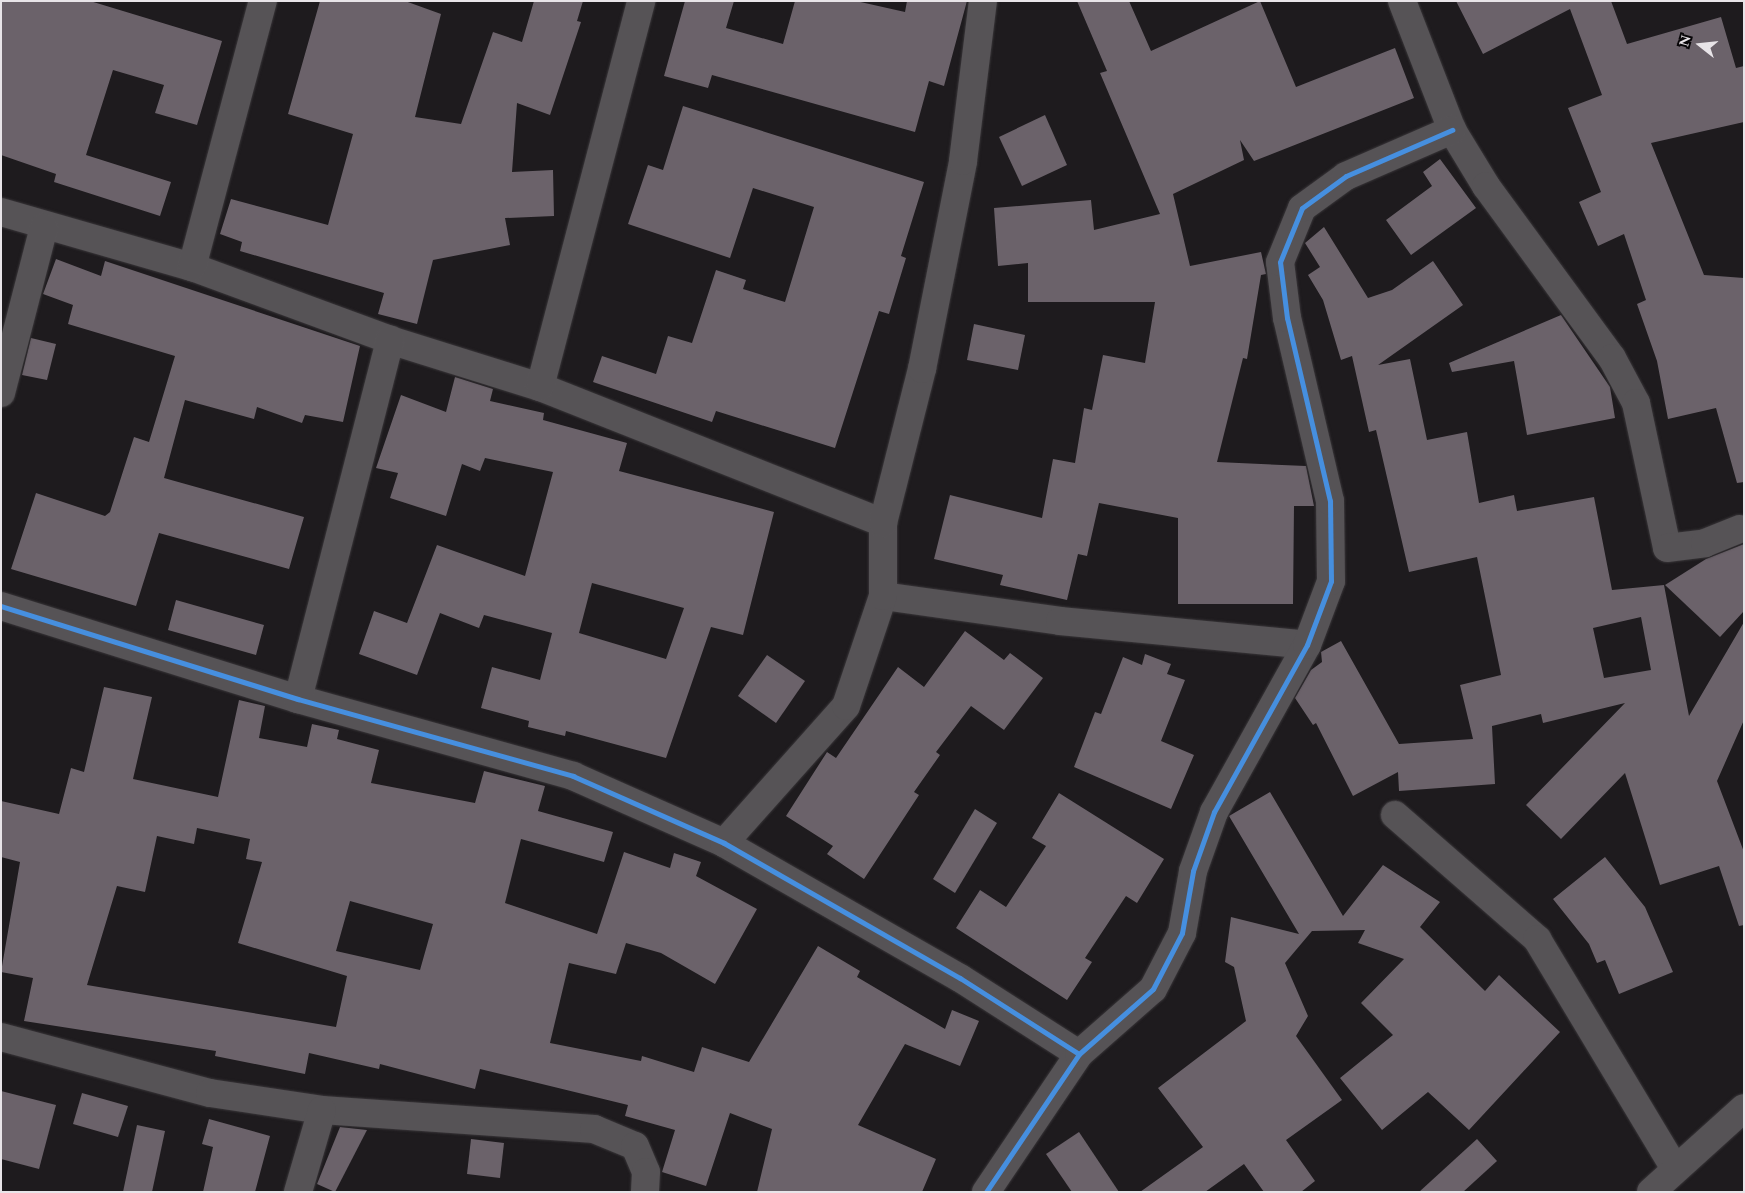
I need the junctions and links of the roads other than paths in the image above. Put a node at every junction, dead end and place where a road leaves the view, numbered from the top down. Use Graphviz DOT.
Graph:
graph roads {
  1 [pos="263,1"];
  2 [pos="641,1"];
  3 [pos="983,1"];
  4 [pos="1402,1"];
  5 [pos="1452,130"];
  6 [pos="1,212"];
  7 [pos="44,227"];
  8 [pos="192,267"];
  9 [pos="390,340"];
  10 [pos="540,387"];
  11 [pos="1,393"];
  12 [pos="883,523"];
  13 [pos="1739,529"];
  14 [pos="883,596"];
  15 [pos="1,606"];
  16 [pos="1307,645"];
  17 [pos="298,699"];
  18 [pos="1396,815"];
  19 [pos="724,843"];
  20 [pos="1,1038"];
  21 [pos="1079,1054"];
  22 [pos="1744,1108"];
  23 [pos="322,1110"];
  24 [pos="1675,1169"];
  25 [pos="298,1192"];
  26 [pos="645,1192"];
  27 [pos="986,1192"];
  28 [pos="1650,1192"];
  1 -- 8 [label="street"];
  2 -- 10 [label="street"];
  3 -- 12 [label="street"];
  4 -- 5 [label="street"];
  5 -- 13 [label="street"];
  5 -- 16 [label="street"];
  6 -- 7 [label="street"];
  7 -- 8 [label="street"];
  7 -- 11 [label="street"];
  8 -- 9 [label="street"];
  9 -- 10 [label="street"];
  9 -- 17 [label="street"];
  10 -- 12 [label="street"];
  12 -- 14 [label="street"];
  14 -- 16 [label="street"];
  14 -- 19 [label="street"];
  15 -- 17 [label="street"];
  16 -- 21 [label="street"];
  17 -- 19 [label="street"];
  18 -- 24 [label="street"];
  19 -- 21 [label="street"];
  20 -- 23 [label="street"];
  21 -- 27 [label="street"];
  22 -- 24 [label="street"];
  23 -- 25 [label="street"];
  23 -- 26 [label="street"];
  24 -- 28 [label="street"];
}
